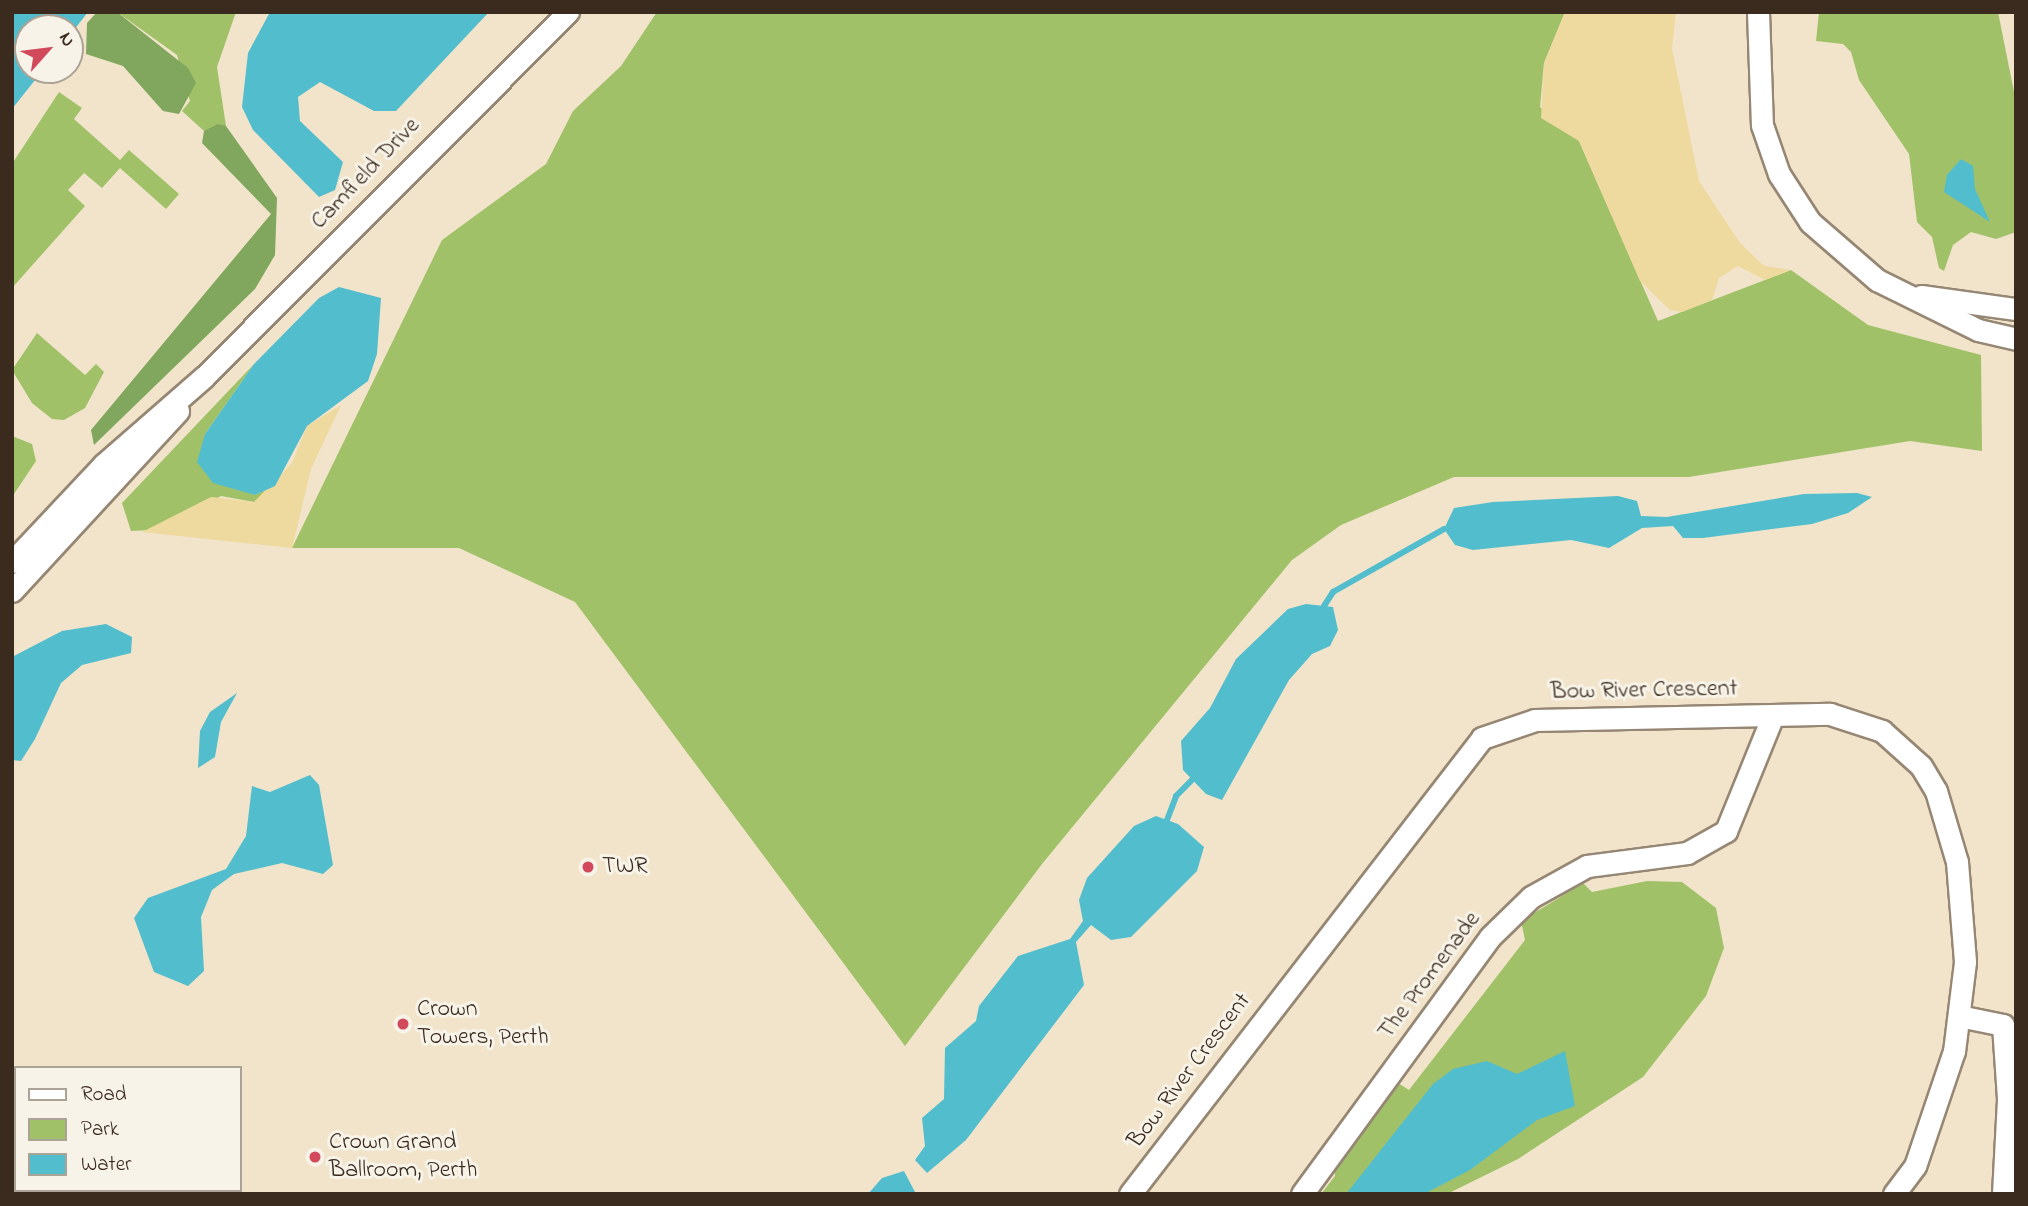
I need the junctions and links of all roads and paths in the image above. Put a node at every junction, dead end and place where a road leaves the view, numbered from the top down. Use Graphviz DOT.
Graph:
graph roads {
  1 [pos="568,12"];
  2 [pos="1758,12"];
  3 [pos="1908,295"];
  4 [pos="2016,309"];
  5 [pos="2016,339"];
  6 [pos="205,376"];
  7 [pos="12,562"];
  8 [pos="12,591"];
  9 [pos="1773,715"];
  10 [pos="1959,1016"];
  11 [pos="1130,1194"];
  12 [pos="1302,1194"];
  13 [pos="1894,1194"];
  14 [pos="2003,1194"];
  1 -- 6 [label="street, Camfield Drive"];
  2 -- 3 [label="street"];
  3 -- 4 [label="street"];
  3 -- 5 [label="street"];
  6 -- 7 [label="street, Camfield Drive"];
  6 -- 8 [label="street, Camfield Drive"];
  9 -- 10 [label="street, Bow River Crescent"];
  9 -- 11 [label="street, Bow River Crescent"];
  9 -- 12 [label="street, The Promenade"];
  10 -- 13 [label="street, Bow River Crescent"];
  10 -- 14 [label="street"];
}
